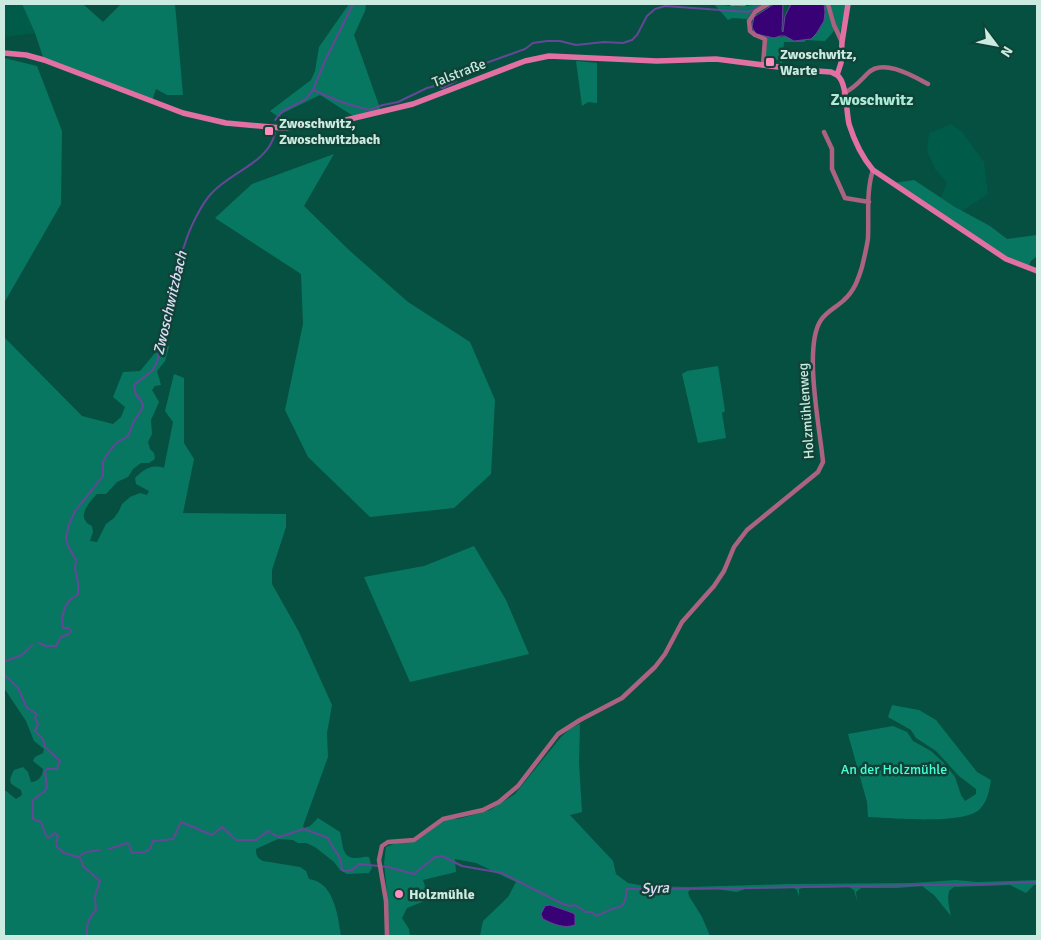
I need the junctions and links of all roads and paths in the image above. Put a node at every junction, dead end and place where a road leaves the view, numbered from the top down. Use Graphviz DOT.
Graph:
graph roads {
  1 [pos="732,4"];
  2 [pos="744,4"];
  3 [pos="768,4"];
  4 [pos="828,4"];
  5 [pos="848,4"];
  6 [pos="842,42"];
  7 [pos="4,53"];
  8 [pos="763,65"];
  9 [pos="837,74"];
  10 [pos="928,84"];
  11 [pos="844,93"];
  12 [pos="824,132"];
  13 [pos="873,170"];
  14 [pos="869,202"];
  15 [pos="1037,272"];
  16 [pos="387,936"];
  1 -- 2 [label="street"];
  3 -- 8 [label="street"];
  4 -- 6 [label="street"];
  5 -- 6 [label="street"];
  6 -- 9 [label="street"];
  7 -- 8 [label="street, Talstraße"];
  8 -- 9 [label="street, Talstraße"];
  9 -- 11 [label="street"];
  10 -- 11 [label="street"];
  11 -- 13 [label="street"];
  12 -- 14 [label="street"];
  13 -- 14 [label="street, Holzmühlenweg"];
  13 -- 15 [label="street"];
  14 -- 16 [label="street, Holzmühlenweg"];
}
